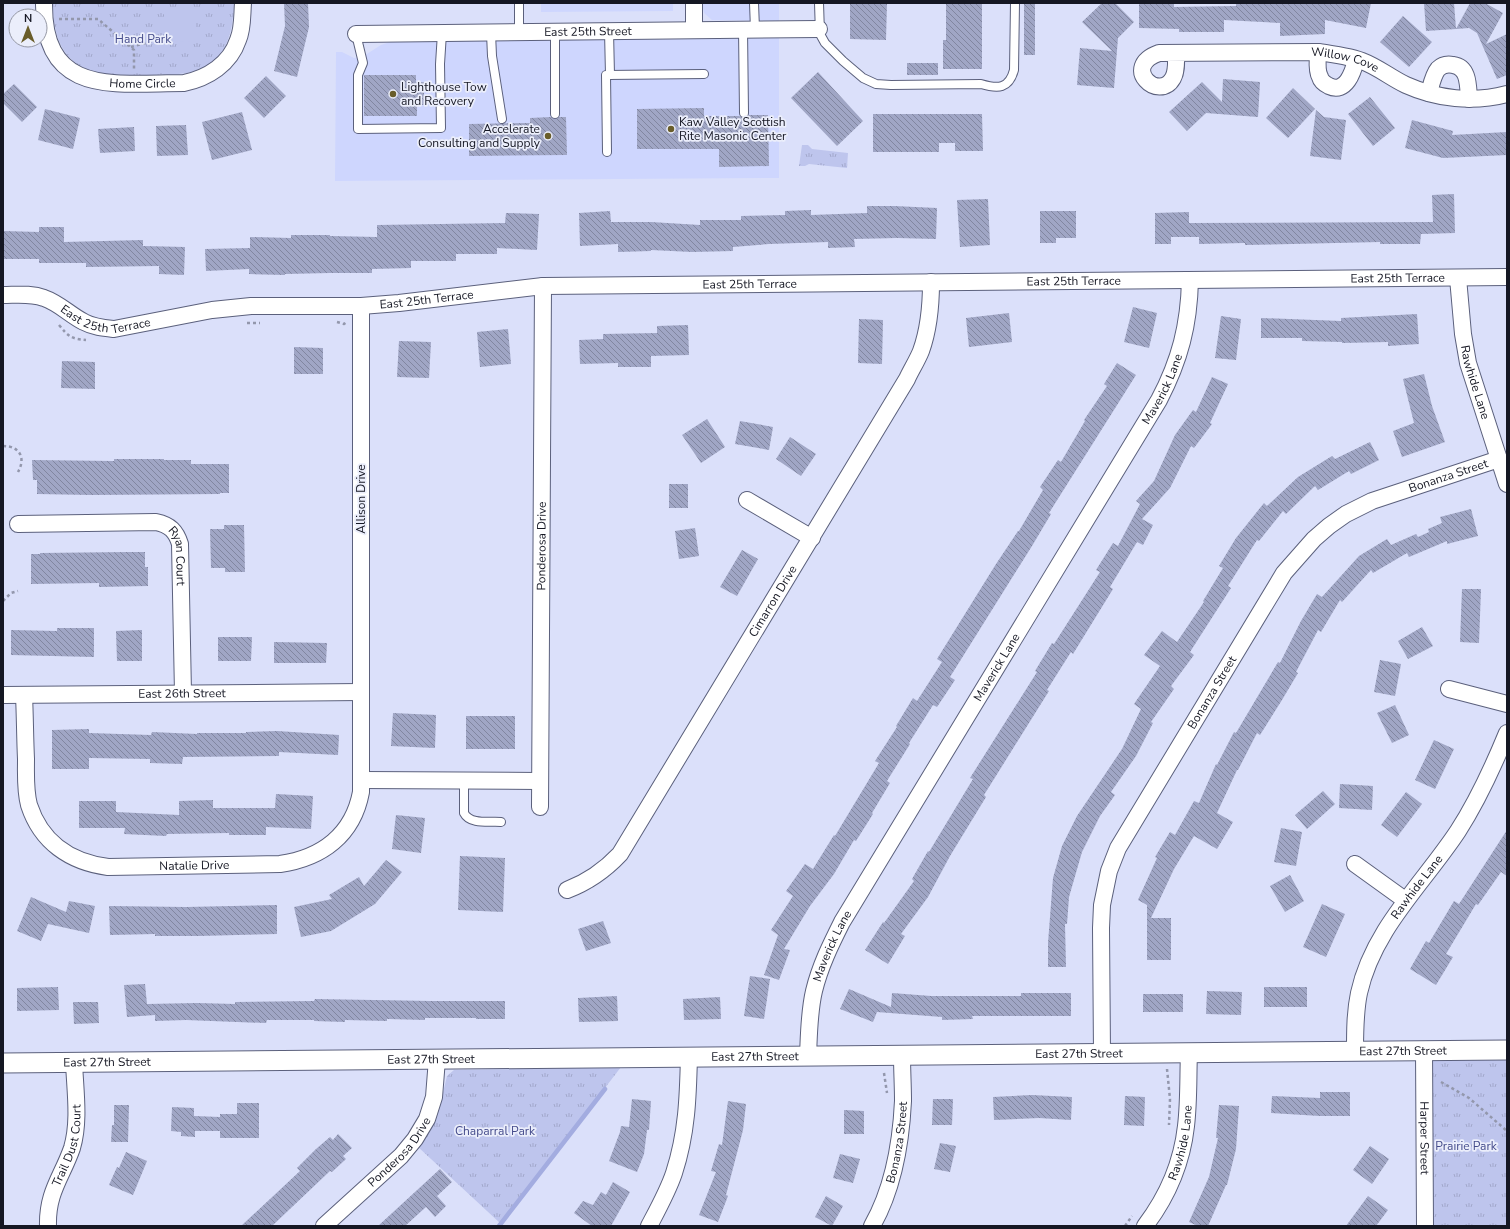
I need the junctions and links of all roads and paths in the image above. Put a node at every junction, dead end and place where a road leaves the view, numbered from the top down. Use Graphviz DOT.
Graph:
graph roads {
  1 [pos="44,3"];
  2 [pos="243,3"];
  3 [pos="519,3"];
  4 [pos="694,3"];
  5 [pos="754,3"];
  6 [pos="819,3"];
  7 [pos="1015,3"];
  8 [pos="59,19"];
  9 [pos="819,28"];
  10 [pos="749,29"];
  11 [pos="694,30"];
  12 [pos="609,31"];
  13 [pos="519,32"];
  14 [pos="555,32"];
  15 [pos="442,33"];
  16 [pos="491,33"];
  17 [pos="356,34"];
  18 [pos="164,40"];
  19 [pos="131,47"];
  20 [pos="1318,52"];
  21 [pos="1176,53"];
  22 [pos="1356,60"];
  23 [pos="134,69"];
  24 [pos="704,74"];
  25 [pos="610,75"];
  26 [pos="1429,93"];
  27 [pos="1507,94"];
  28 [pos="1469,99"];
  29 [pos="744,113"];
  30 [pos="555,114"];
  31 [pos="502,119"];
  32 [pos="607,152"];
  33 [pos="1507,276"];
  34 [pos="1458,278"];
  35 [pos="1190,280"];
  36 [pos="930,282"];
  37 [pos="543,286"];
  38 [pos="3,295"];
  39 [pos="361,306"];
  40 [pos="3,446"];
  41 [pos="1499,459"];
  42 [pos="18,472"];
  43 [pos="1507,484"];
  44 [pos="748,500"];
  45 [pos="18,524"];
  46 [pos="812,538"];
  47 [pos="18,591"];
  48 [pos="3,601"];
  49 [pos="1449,690"];
  50 [pos="361,692"];
  51 [pos="183,693"];
  52 [pos="3,695"];
  53 [pos="24,695"];
  54 [pos="1507,704"];
  55 [pos="1507,733"];
  56 [pos="362,780"];
  57 [pos="464,780"];
  58 [pos="540,781"];
  59 [pos="540,807"];
  60 [pos="501,822"];
  61 [pos="1355,864"];
  62 [pos="567,890"];
  63 [pos="1405,900"];
  64 [pos="1424,1050"];
  65 [pos="1507,1050"];
  66 [pos="1355,1051"];
  67 [pos="1189,1052"];
  68 [pos="1102,1053"];
  69 [pos="902,1055"];
  70 [pos="688,1056"];
  71 [pos="808,1056"];
  72 [pos="436,1059"];
  73 [pos="74,1062"];
  74 [pos="3,1063"];
  75 [pos="1167,1068"];
  76 [pos="884,1073"];
  77 [pos="1441,1082"];
  78 [pos="887,1095"];
  79 [pos="1169,1127"];
  80 [pos="1507,1131"];
  81 [pos="1133,1214"];
  82 [pos="48,1226"];
  83 [pos="324,1226"];
  84 [pos="650,1226"];
  85 [pos="872,1226"];
  86 [pos="1125,1226"];
  87 [pos="1145,1226"];
  88 [pos="1425,1226"];
  1 -- 2 [label="street, Home Circle"];
  3 -- 13 [label="lane"];
  4 -- 11 [label="street"];
  5 -- 10 [label="lane"];
  6 -- 9 [label="lane"];
  7 -- 9 [label="lane"];
  8 -- 19 [label="path"];
  9 -- 10 [label="street, East 25th Street"];
  10 -- 11 [label="street, East 25th Street"];
  10 -- 29 [label="lane"];
  11 -- 12 [label="street, East 25th Street"];
  12 -- 14 [label="street, East 25th Street"];
  12 -- 25 [label="lane"];
  13 -- 14 [label="street, East 25th Street"];
  13 -- 16 [label="street, East 25th Street"];
  14 -- 30 [label="lane"];
  15 -- 16 [label="street, East 25th Street"];
  15 -- 17 [label="street, East 25th Street"];
  15 -- 17 [label="lane"];
  16 -- 31 [label="lane"];
  18 -- 19 [label="path"];
  19 -- 23 [label="path"];
  20 -- 21 [label="street, Willow Cove"];
  20 -- 22 [label="street, Willow Cove"];
  20 -- 22 [label="street"];
  22 -- 26 [label="street, Willow Cove"];
  24 -- 25 [label="lane"];
  25 -- 32 [label="lane"];
  26 -- 28 [label="street, Willow Cove"];
  26 -- 28 [label="street"];
  27 -- 28 [label="street, Willow Cove"];
  33 -- 34 [label="street, East 25th Terrace"];
  34 -- 35 [label="street, East 25th Terrace"];
  34 -- 41 [label="street, Rawhide Lane"];
  35 -- 36 [label="street, East 25th Terrace"];
  35 -- 71 [label="street, Maverick Lane"];
  36 -- 37 [label="street, East 25th Terrace"];
  36 -- 46 [label="street, Cimarron Drive"];
  37 -- 39 [label="street, East 25th Terrace"];
  37 -- 58 [label="street, Ponderosa Drive"];
  38 -- 39 [label="street, East 25th Terrace"];
  39 -- 50 [label="street, Allison Drive"];
  40 -- 42 [label="path"];
  41 -- 43 [label="street, Rawhide Lane"];
  41 -- 68 [label="street, Bonanza Street"];
  44 -- 46 [label="street"];
  45 -- 51 [label="street, Ryan Court"];
  46 -- 62 [label="street, Cimarron Drive"];
  47 -- 48 [label="path"];
  49 -- 54 [label="street"];
  50 -- 51 [label="street, East 26th Street"];
  50 -- 56 [label="street, Natalie Drive"];
  51 -- 53 [label="street, East 26th Street"];
  52 -- 53 [label="street, East 26th Street"];
  53 -- 56 [label="street, Natalie Drive"];
  55 -- 63 [label="street, Rawhide Lane"];
  56 -- 57 [label="street"];
  57 -- 58 [label="street"];
  57 -- 60 [label="lane"];
  58 -- 59 [label="street, Ponderosa Drive"];
  61 -- 63 [label="street"];
  63 -- 66 [label="street, Rawhide Lane"];
  64 -- 65 [label="street, East 27th Street"];
  64 -- 66 [label="street, East 27th Street"];
  64 -- 88 [label="street, Harper Street"];
  66 -- 67 [label="street, East 27th Street"];
  67 -- 68 [label="street, East 27th Street"];
  67 -- 87 [label="street, Rawhide Lane"];
  68 -- 69 [label="street, East 27th Street"];
  69 -- 71 [label="street, East 27th Street"];
  69 -- 85 [label="street, Bonanza Street"];
  70 -- 71 [label="street, East 27th Street"];
  70 -- 72 [label="street, East 27th Street"];
  70 -- 84 [label="street"];
  72 -- 73 [label="street, East 27th Street"];
  72 -- 83 [label="street, Ponderosa Drive"];
  73 -- 74 [label="street, East 27th Street"];
  73 -- 82 [label="street, Trail Dust Court"];
  75 -- 79 [label="path"];
  76 -- 78 [label="path"];
  77 -- 80 [label="path"];
  81 -- 86 [label="path"];
}
